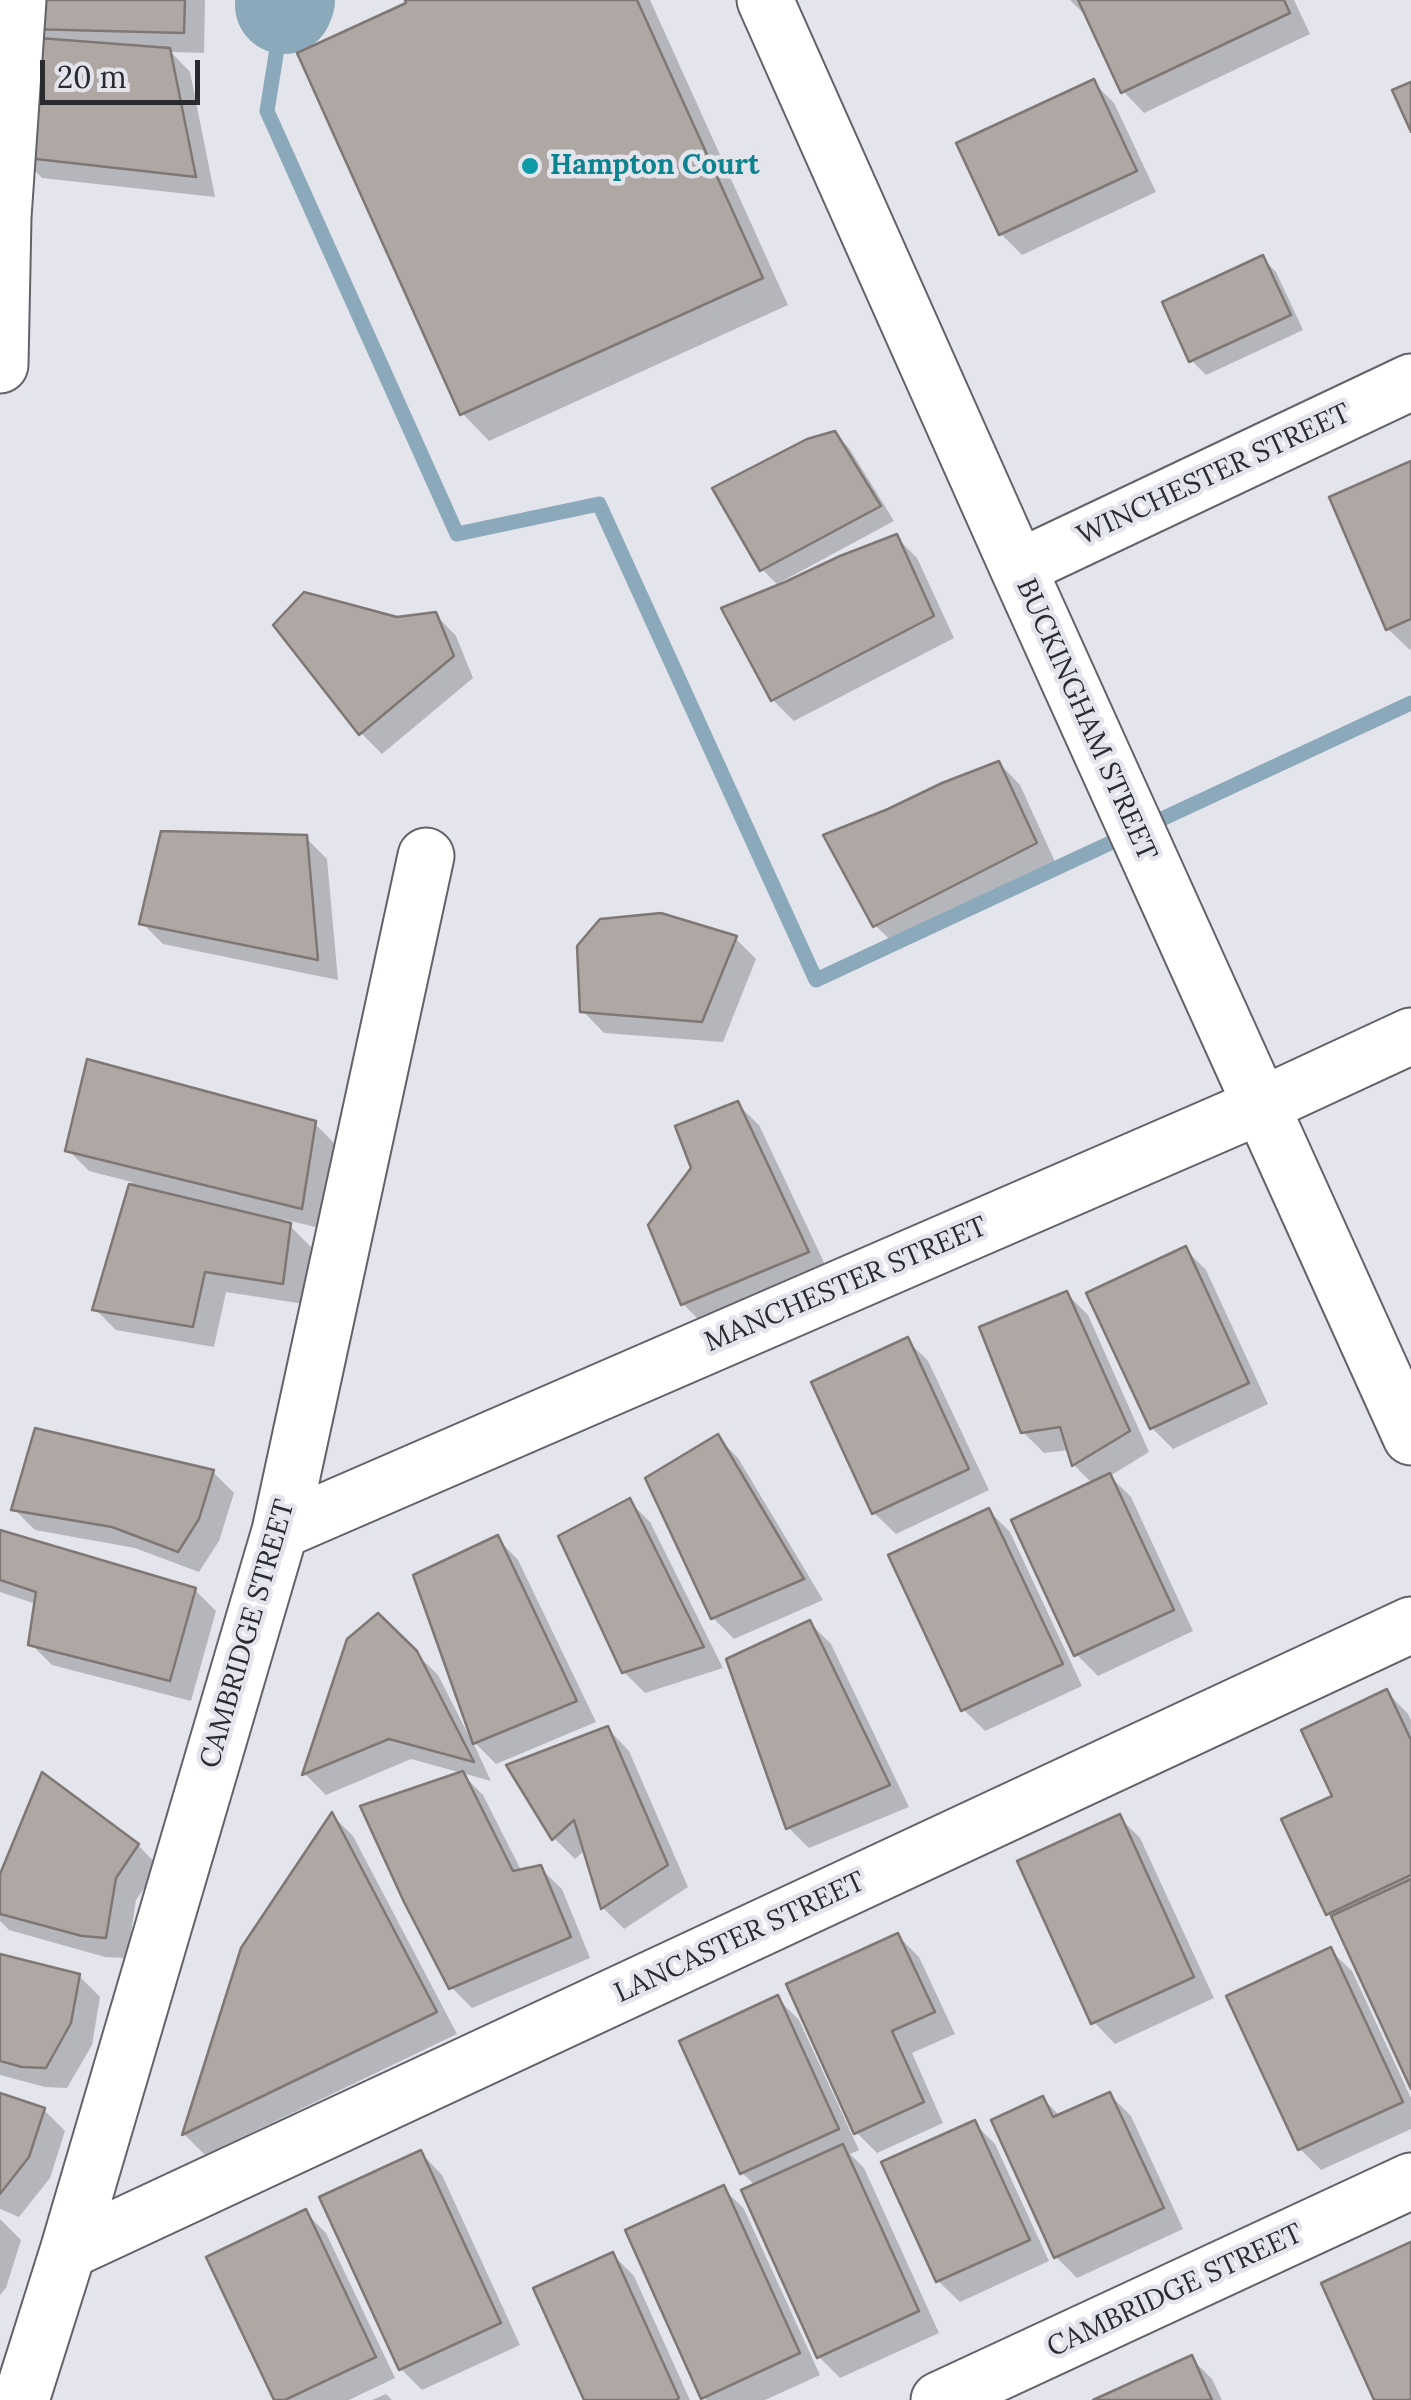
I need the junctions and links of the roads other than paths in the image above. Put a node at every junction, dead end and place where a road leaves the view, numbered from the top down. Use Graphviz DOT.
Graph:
graph roads {
  1 [pos="18,0"];
  2 [pos="765,0"];
  3 [pos="0,365"];
  4 [pos="1411,382"];
  5 [pos="1018,568"];
  6 [pos="426,856"];
  7 [pos="1411,1036"];
  8 [pos="1260,1106"];
  9 [pos="1411,1438"];
  10 [pos="280,1530"];
  11 [pos="1411,1624"];
  12 [pos="1411,2181"];
  13 [pos="68,2251"];
  14 [pos="22,2400"];
  15 [pos="939,2400"];
  1 -- 3 [label="street"];
  2 -- 5 [label="street, BUCKINGHAM STREET"];
  4 -- 5 [label="street, WINCHESTER STREET"];
  5 -- 8 [label="street, BUCKINGHAM STREET"];
  6 -- 10 [label="street, CAMBRIDGE STREET"];
  7 -- 8 [label="street, MANCHESTER STREET"];
  8 -- 9 [label="street, BUCKINGHAM STREET"];
  8 -- 10 [label="street, MANCHESTER STREET"];
  10 -- 13 [label="street, CAMBRIDGE STREET"];
  11 -- 13 [label="street, LANCASTER STREET"];
  12 -- 15 [label="street, CAMBRIDGE STREET"];
  13 -- 14 [label="street, CAMBRIDGE STREET"];
}
